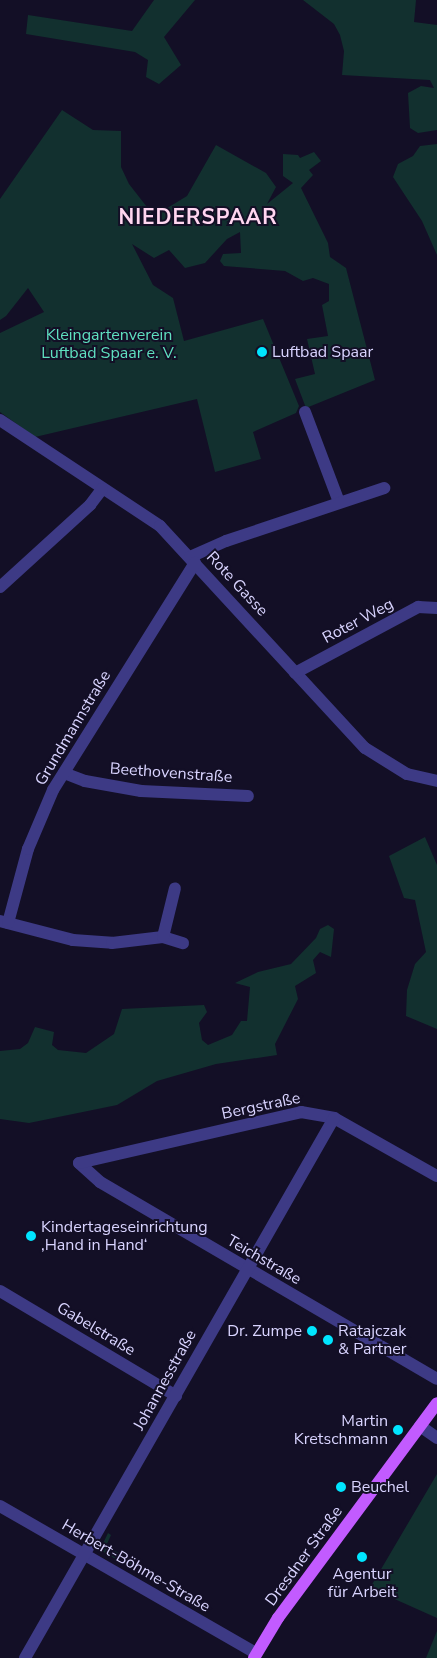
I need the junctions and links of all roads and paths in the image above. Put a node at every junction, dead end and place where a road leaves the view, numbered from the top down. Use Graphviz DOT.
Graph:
graph roads {
  1 [pos="305,412"];
  2 [pos="0,420"];
  3 [pos="384,488"];
  4 [pos="102,489"];
  5 [pos="339,502"];
  6 [pos="192,560"];
  7 [pos="0,587"];
  8 [pos="437,608"];
  9 [pos="295,673"];
  10 [pos="64,773"];
  11 [pos="437,781"];
  12 [pos="248,796"];
  13 [pos="175,888"];
  14 [pos="4,922"];
  15 [pos="163,937"];
  16 [pos="183,943"];
  17 [pos="334,1118"];
  18 [pos="79,1163"];
  19 [pos="437,1176"];
  20 [pos="248,1270"];
  21 [pos="0,1292"];
  22 [pos="437,1379"];
  23 [pos="176,1396"];
  24 [pos="437,1403"];
  25 [pos="420,1426"];
  26 [pos="437,1438"];
  27 [pos="0,1506"];
  28 [pos="84,1554"];
  29 [pos="255,1656"];
  30 [pos="25,1658"];
  1 -- 5 [label="street"];
  2 -- 4 [label="street, Rote Gasse"];
  3 -- 5 [label="street"];
  4 -- 6 [label="street, Rote Gasse"];
  4 -- 7 [label="street"];
  5 -- 6 [label="street"];
  6 -- 9 [label="street, Rote Gasse"];
  6 -- 10 [label="street, Grundmannstraße"];
  8 -- 9 [label="street, Roter Weg"];
  9 -- 11 [label="street, Rote Gasse"];
  10 -- 12 [label="street, Beethovenstraße"];
  10 -- 14 [label="street, Grundmannstraße"];
  13 -- 15 [label="street"];
  14 -- 15 [label="street"];
  15 -- 16 [label="street"];
  17 -- 18 [label="street, Bergstraße"];
  17 -- 19 [label="street, Bergstraße"];
  17 -- 20 [label="street, Johannesstraße"];
  18 -- 20 [label="street, Teichstraße"];
  20 -- 22 [label="street, Teichstraße"];
  20 -- 23 [label="street, Johannesstraße"];
  21 -- 23 [label="street, Gabelstraße"];
  23 -- 28 [label="street, Johannesstraße"];
  24 -- 25 [label="main road, Dresdner Straße"];
  25 -- 26 [label="street"];
  25 -- 29 [label="main road, Dresdner Straße"];
  27 -- 28 [label="street, Herbert-Böhme-Straße"];
  28 -- 29 [label="street, Herbert-Böhme-Straße"];
  28 -- 30 [label="street, Johannesstraße"];
}
